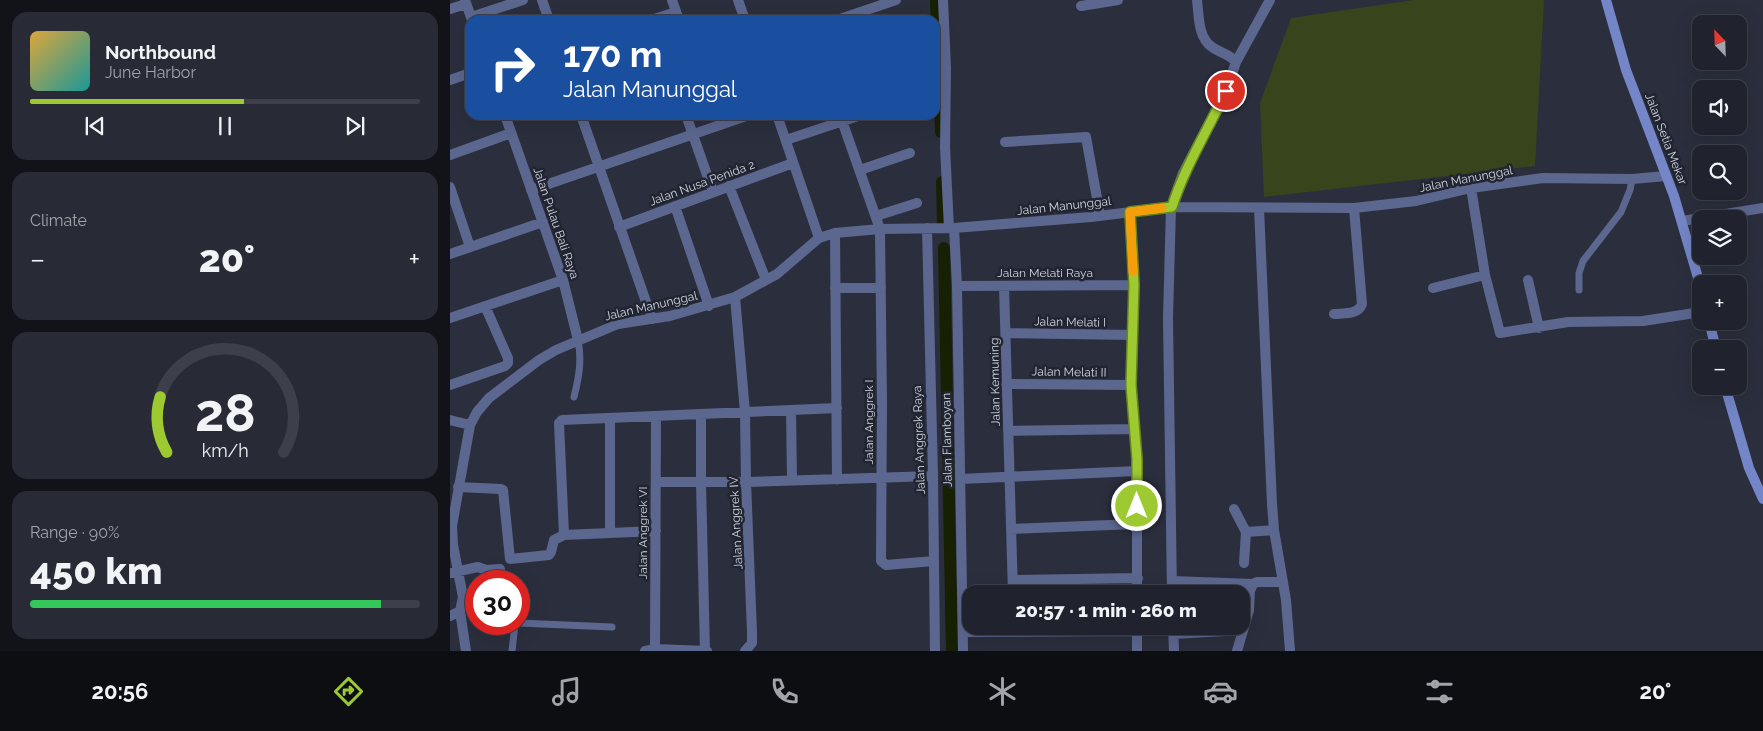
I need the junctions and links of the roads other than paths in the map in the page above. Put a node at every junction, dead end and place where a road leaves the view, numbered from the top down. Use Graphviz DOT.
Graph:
graph roads {
  1 [pos="523,0"];
  2 [pos="542,0"];
  3 [pos="672,0"];
  4 [pos="738,0"];
  5 [pos="896,0"];
  6 [pos="943,0"];
  7 [pos="1118,0"];
  8 [pos="1197,0"];
  9 [pos="1606,0"];
  10 [pos="1268,1"];
  11 [pos="466,2"];
  12 [pos="1081,6"];
  13 [pos="450,9"];
  14 [pos="470,15"];
  15 [pos="480,15"];
  16 [pos="546,15"];
  17 [pos="677,15"];
  18 [pos="743,15"];
  19 [pos="852,15"];
  20 [pos="1236,62"];
  21 [pos="465,75"];
  22 [pos="450,80"];
  23 [pos="507,120"];
  24 [pos="583,120"];
  25 [pos="688,120"];
  26 [pos="735,120"];
  27 [pos="779,120"];
  28 [pos="836,120"];
  29 [pos="842,120"];
  30 [pos="511,133"];
  31 [pos="693,134"];
  32 [pos="786,140"];
  33 [pos="1006,142"];
  34 [pos="910,152"];
  35 [pos="450,155"];
  36 [pos="793,163"];
  37 [pos="598,167"];
  38 [pos="860,170"];
  39 [pos="1666,176"];
  40 [pos="1632,179"];
  41 [pos="729,186"];
  42 [pos="450,187"];
  43 [pos="1471,188"];
  44 [pos="531,190"];
  45 [pos="713,192"];
  46 [pos="917,203"];
  47 [pos="674,206"];
  48 [pos="1172,207"];
  49 [pos="1259,208"];
  50 [pos="1354,208"];
  51 [pos="1763,208"];
  52 [pos="1130,212"];
  53 [pos="1100,215"];
  54 [pos="876,216"];
  55 [pos="1682,221"];
  56 [pos="542,222"];
  57 [pos="619,227"];
  58 [pos="931,228"];
  59 [pos="950,228"];
  60 [pos="880,229"];
  61 [pos="835,233"];
  62 [pos="819,238"];
  63 [pos="470,247"];
  64 [pos="450,254"];
  65 [pos="1485,275"];
  66 [pos="1697,275"];
  67 [pos="562,280"];
  68 [pos="766,280"];
  69 [pos="1528,280"];
  70 [pos="1134,285"];
  71 [pos="957,286"];
  72 [pos="1004,286"];
  73 [pos="835,288"];
  74 [pos="880,288"];
  75 [pos="1433,288"];
  76 [pos="1579,290"];
  77 [pos="735,297"];
  78 [pos="485,306"];
  79 [pos="709,306"];
  80 [pos="1692,313"];
  81 [pos="1334,314"];
  82 [pos="450,318"];
  83 [pos="652,319"];
  84 [pos="1539,328"];
  85 [pos="1006,333"];
  86 [pos="1133,335"];
  87 [pos="578,340"];
  88 [pos="1006,384"];
  89 [pos="450,385"];
  90 [pos="1131,385"];
  91 [pos="1728,395"];
  92 [pos="574,397"];
  93 [pos="836,408"];
  94 [pos="791,410"];
  95 [pos="745,412"];
  96 [pos="701,414"];
  97 [pos="656,416"];
  98 [pos="610,418"];
  99 [pos="450,420"];
  100 [pos="470,425"];
  101 [pos="1135,429"];
  102 [pos="1008,430"];
  103 [pos="1137,471"];
  104 [pos="933,476"];
  105 [pos="1009,477"];
  106 [pos="881,478"];
  107 [pos="960,479"];
  108 [pos="792,480"];
  109 [pos="837,480"];
  110 [pos="656,482"];
  111 [pos="746,482"];
  112 [pos="701,483"];
  113 [pos="458,487"];
  114 [pos="1763,500"];
  115 [pos="1234,509"];
  116 [pos="1136,524"];
  117 [pos="451,526"];
  118 [pos="1011,529"];
  119 [pos="1274,530"];
  120 [pos="656,531"];
  121 [pos="610,532"];
  122 [pos="1246,532"];
  123 [pos="564,535"];
  124 [pos="934,561"];
  125 [pos="1244,563"];
  126 [pos="500,569"];
  127 [pos="455,573"];
  128 [pos="1138,578"];
  129 [pos="1013,580"];
  130 [pos="1172,581"];
  131 [pos="1283,582"];
  132 [pos="1253,584"];
  133 [pos="962,585"];
  134 [pos="1013,585"];
  135 [pos="1138,585"];
  136 [pos="1172,585"];
  137 [pos="1250,591"];
  138 [pos="463,597"];
  139 [pos="460,611"];
  140 [pos="450,616"];
  141 [pos="530,624"];
  142 [pos="612,627"];
  143 [pos="515,635"];
  144 [pos="963,635"];
  145 [pos="1137,635"];
  146 [pos="1173,635"];
  147 [pos="1241,635"];
  148 [pos="650,650"];
  149 [pos="466,651"];
  150 [pos="512,651"];
  151 [pos="706,651"];
  152 [pos="745,651"];
  153 [pos="935,651"];
  154 [pos="963,651"];
  155 [pos="1137,651"];
  156 [pos="1174,651"];
  157 [pos="1237,651"];
  158 [pos="1290,651"];
  1 -- 15 [label="street"];
  2 -- 16 [label="street"];
  3 -- 17 [label="street"];
  4 -- 18 [label="street"];
  5 -- 19 [label="street"];
  6 -- 59 [label="street, Jalan Flamboyan"];
  7 -- 12 [label="street"];
  8 -- 20 [label="street"];
  9 -- 39 [label="street, Jalan Setia Mekar"];
  10 -- 20 [label="street"];
  11 -- 13 [label="street"];
  11 -- 14 [label="street"];
  20 -- 48 [label="street"];
  21 -- 22 [label="street"];
  23 -- 30 [label="street, Jalan Pulau Bali Raya"];
  24 -- 37 [label="street"];
  25 -- 31 [label="street"];
  26 -- 31 [label="street"];
  27 -- 32 [label="street"];
  28 -- 32 [label="street"];
  29 -- 38 [label="street, Jalan Anggrek I"];
  30 -- 35 [label="street"];
  30 -- 44 [label="street, Jalan Pulau Bali Raya"];
  31 -- 37 [label="street"];
  31 -- 45 [label="street"];
  32 -- 36 [label="street"];
  33 -- 53 [label="street"];
  34 -- 38 [label="street"];
  36 -- 41 [label="street, Jalan Nusa Penida 2"];
  36 -- 62 [label="street"];
  37 -- 44 [label="street"];
  37 -- 57 [label="street"];
  38 -- 54 [label="street, Jalan Anggrek I"];
  39 -- 40 [label="street, Jalan Manunggal"];
  39 -- 55 [label="street, Jalan Setia Mekar"];
  40 -- 43 [label="street, Jalan Manunggal"];
  40 -- 76 [label="lane"];
  41 -- 45 [label="street, Jalan Nusa Penida 2"];
  41 -- 68 [label="street"];
  42 -- 63 [label="street"];
  43 -- 50 [label="street, Jalan Manunggal"];
  43 -- 65 [label="street"];
  44 -- 56 [label="street, Jalan Pulau Bali Raya"];
  45 -- 47 [label="street, Jalan Nusa Penida 2"];
  46 -- 54 [label="street"];
  47 -- 57 [label="street, Jalan Nusa Penida 2"];
  47 -- 79 [label="street"];
  48 -- 49 [label="street, Jalan Manunggal"];
  48 -- 52 [label="street, Jalan Manunggal"];
  48 -- 130 [label="street"];
  49 -- 50 [label="street, Jalan Manunggal"];
  49 -- 119 [label="street"];
  50 -- 81 [label="street"];
  51 -- 55 [label="street"];
  52 -- 53 [label="street, Jalan Manunggal"];
  52 -- 70 [label="street"];
  53 -- 59 [label="street, Jalan Manunggal"];
  54 -- 60 [label="street, Jalan Anggrek I"];
  55 -- 66 [label="street, Jalan Setia Mekar"];
  56 -- 63 [label="street"];
  56 -- 67 [label="street, Jalan Pulau Bali Raya"];
  57 -- 83 [label="street"];
  58 -- 59 [label="street, Jalan Manunggal"];
  58 -- 60 [label="street, Jalan Manunggal"];
  58 -- 104 [label="street, Jalan Anggrek Raya"];
  59 -- 71 [label="street, Jalan Flamboyan"];
  60 -- 61 [label="street, Jalan Manunggal"];
  60 -- 74 [label="street, Jalan Anggrek I"];
  61 -- 62 [label="street, Jalan Manunggal"];
  61 -- 73 [label="street"];
  62 -- 68 [label="street, Jalan Manunggal"];
  63 -- 64 [label="street"];
  65 -- 75 [label="street"];
  65 -- 84 [label="street"];
  67 -- 78 [label="street"];
  67 -- 87 [label="street, Jalan Pulau Bali Raya"];
  68 -- 77 [label="street, Jalan Manunggal"];
  69 -- 84 [label="street"];
  70 -- 72 [label="street, Jalan Melati Raya"];
  70 -- 86 [label="street"];
  71 -- 72 [label="street, Jalan Melati Raya"];
  71 -- 107 [label="street, Jalan Flamboyan"];
  72 -- 85 [label="street, Jalan Kemuning"];
  73 -- 74 [label="street"];
  73 -- 93 [label="street"];
  74 -- 106 [label="street, Jalan Anggrek I"];
  77 -- 79 [label="street, Jalan Manunggal"];
  77 -- 95 [label="street, Jalan Anggrek IV"];
  78 -- 82 [label="street"];
  78 -- 89 [label="street"];
  79 -- 83 [label="street, Jalan Manunggal"];
  80 -- 84 [label="street"];
  83 -- 87 [label="street, Jalan Manunggal"];
  85 -- 86 [label="street, Jalan Melati I"];
  85 -- 88 [label="street, Jalan Kemuning"];
  86 -- 90 [label="street"];
  87 -- 92 [label="lane"];
  87 -- 100 [label="street, Jalan Manunggal"];
  88 -- 90 [label="street, Jalan Melati II"];
  88 -- 102 [label="street, Jalan Kemuning"];
  90 -- 101 [label="street"];
  91 -- 114 [label="street"];
  93 -- 94 [label="street"];
  93 -- 109 [label="street"];
  94 -- 95 [label="street"];
  94 -- 108 [label="street"];
  95 -- 96 [label="street"];
  95 -- 111 [label="street, Jalan Anggrek IV"];
  96 -- 97 [label="street"];
  96 -- 112 [label="street"];
  97 -- 98 [label="street"];
  97 -- 110 [label="street, Jalan Anggrek VI"];
  98 -- 121 [label="street"];
  98 -- 123 [label="street"];
  99 -- 100 [label="street"];
  100 -- 113 [label="street"];
  101 -- 102 [label="street"];
  101 -- 103 [label="street"];
  102 -- 105 [label="street, Jalan Kemuning"];
  103 -- 105 [label="street"];
  103 -- 116 [label="street"];
  104 -- 106 [label="street"];
  104 -- 124 [label="street, Jalan Anggrek Raya"];
  105 -- 107 [label="street"];
  105 -- 118 [label="street, Jalan Kemuning"];
  106 -- 109 [label="street"];
  106 -- 124 [label="street, Jalan Anggrek I"];
  107 -- 133 [label="street, Jalan Flamboyan"];
  108 -- 109 [label="street"];
  108 -- 111 [label="street"];
  110 -- 112 [label="street"];
  110 -- 120 [label="street, Jalan Anggrek VI"];
  111 -- 112 [label="street"];
  111 -- 152 [label="street, Jalan Anggrek IV"];
  112 -- 151 [label="street"];
  113 -- 117 [label="street"];
  113 -- 123 [label="street"];
  115 -- 122 [label="street"];
  116 -- 118 [label="street"];
  116 -- 128 [label="street"];
  117 -- 127 [label="street"];
  118 -- 129 [label="street, Jalan Kemuning"];
  119 -- 122 [label="street"];
  119 -- 131 [label="street"];
  120 -- 121 [label="street"];
  120 -- 148 [label="street, Jalan Anggrek VI"];
  121 -- 123 [label="street"];
  122 -- 125 [label="street"];
  124 -- 153 [label="street, Jalan Anggrek Raya"];
  126 -- 127 [label="street"];
  127 -- 138 [label="street"];
  128 -- 129 [label="street"];
  128 -- 135 [label="street"];
  129 -- 134 [label="street, Jalan Kemuning"];
  130 -- 132 [label="street"];
  130 -- 136 [label="street"];
  131 -- 132 [label="street"];
  131 -- 158 [label="street"];
  132 -- 137 [label="street"];
  138 -- 139 [label="street"];
  139 -- 140 [label="street"];
  139 -- 149 [label="street"];
  141 -- 142 [label="lane"];
  143 -- 150 [label="lane"];
  144 -- 154 [label="street, Jalan Flamboyan"];
  145 -- 155 [label="street"];
  146 -- 156 [label="street"];
  147 -- 157 [label="street"];
  148 -- 151 [label="street"];
}
